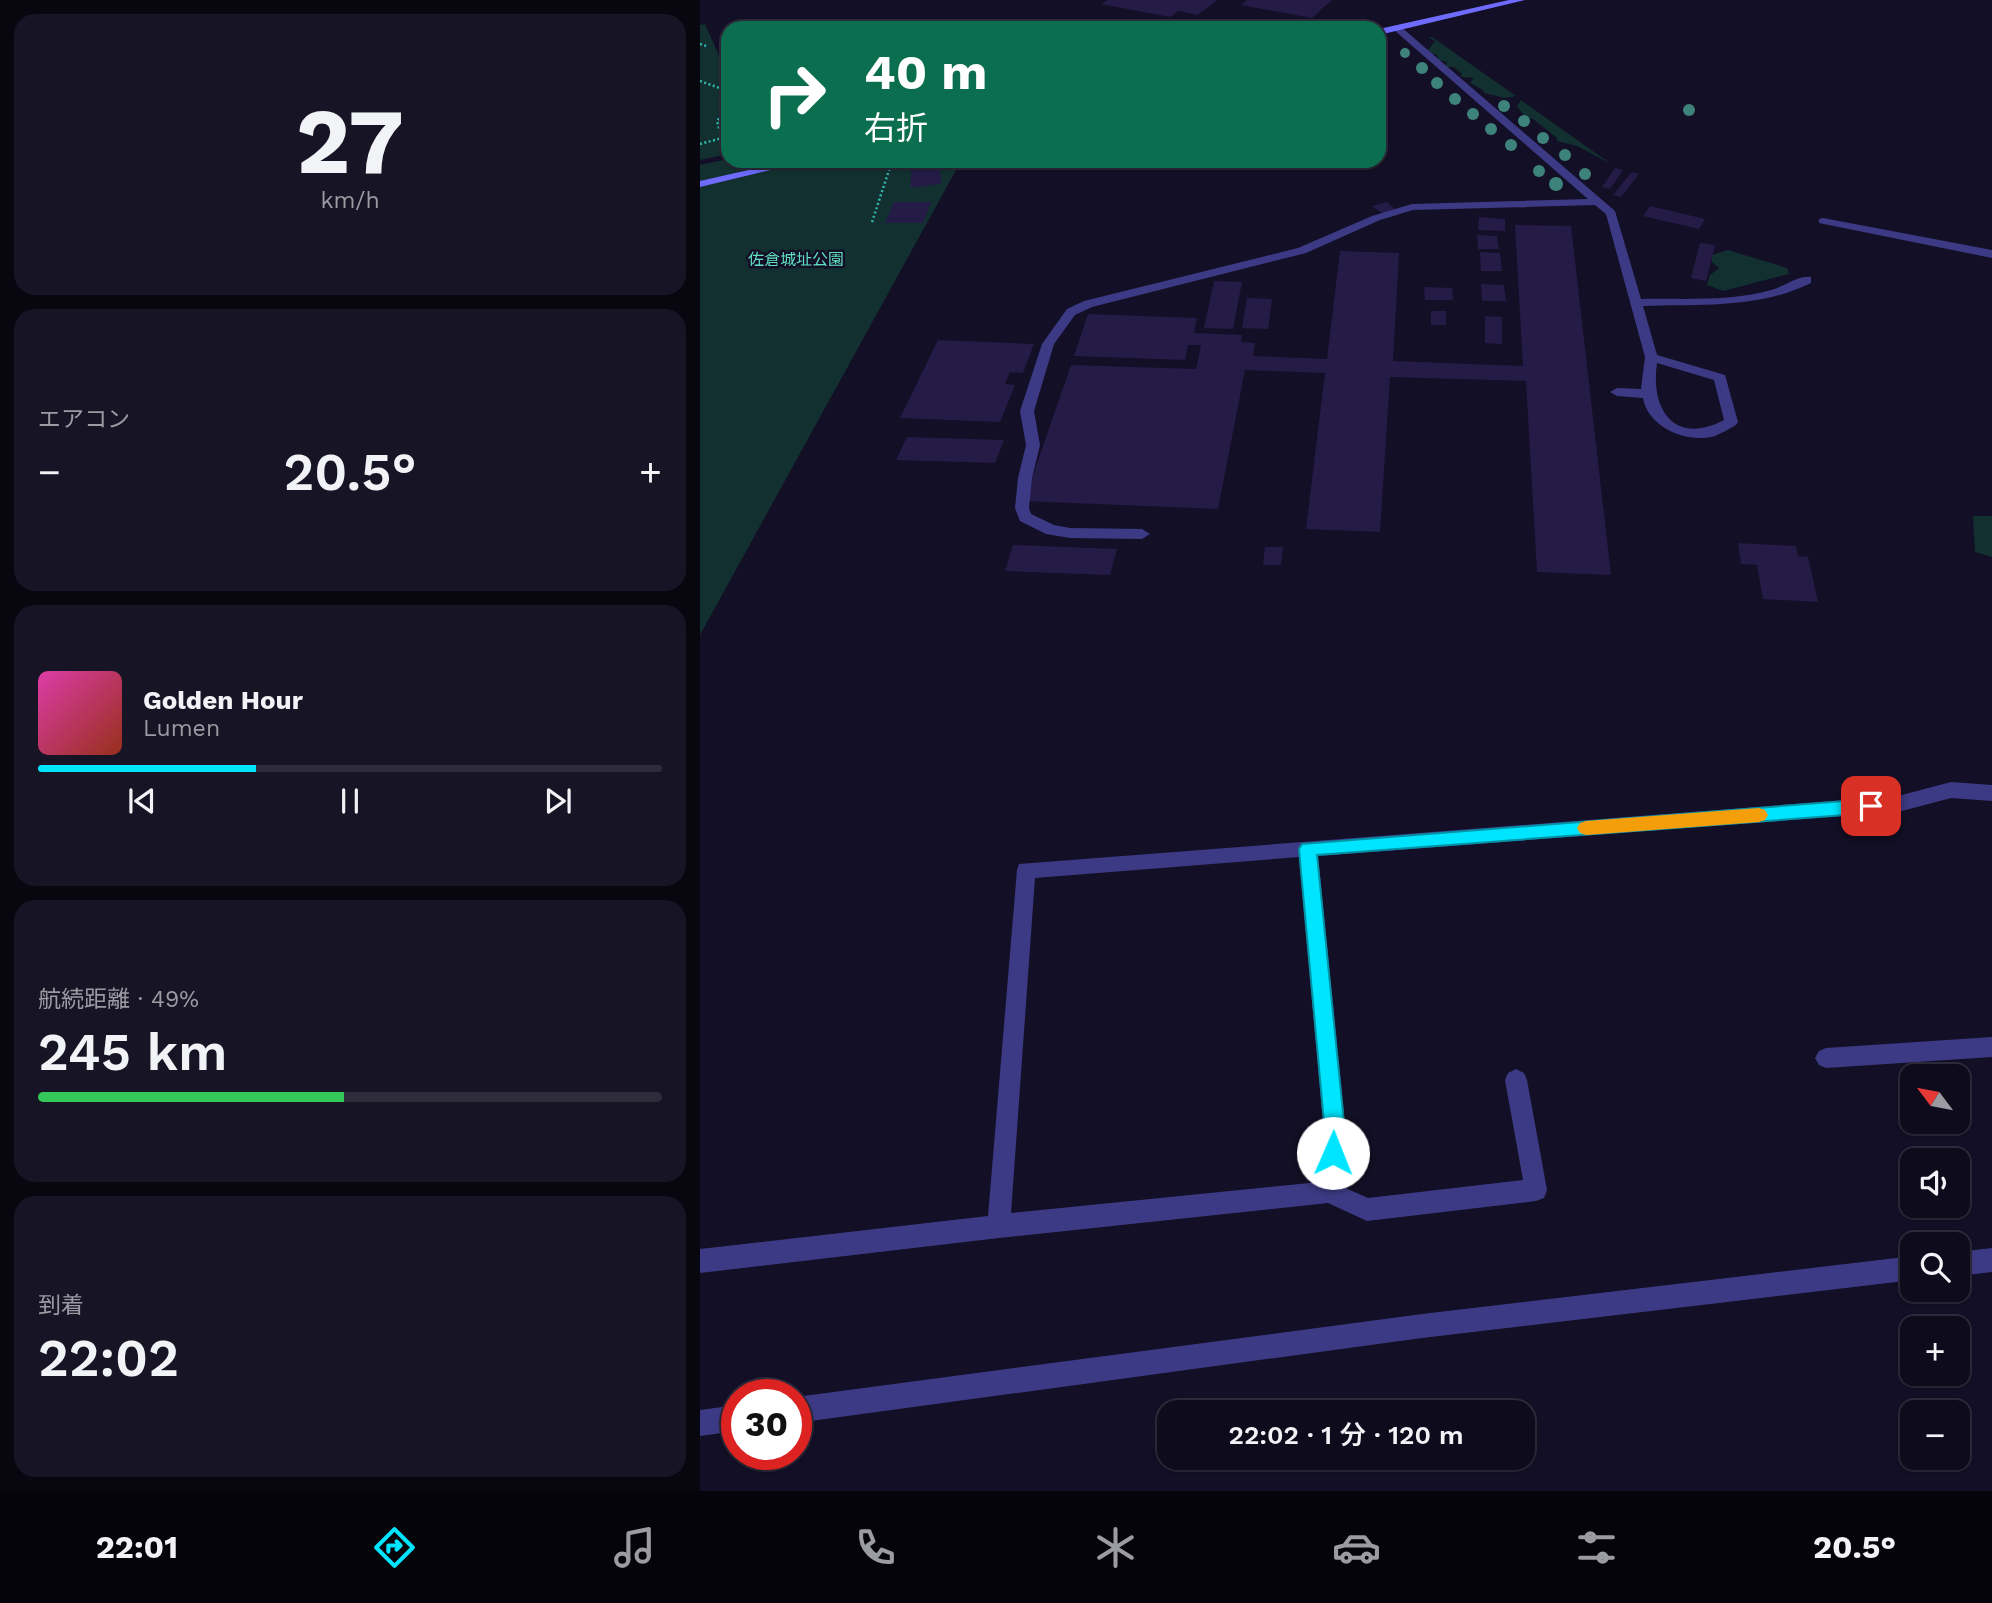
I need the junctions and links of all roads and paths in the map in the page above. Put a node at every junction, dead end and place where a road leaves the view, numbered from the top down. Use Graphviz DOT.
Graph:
graph roads {
  1 [pos="1521,0"];
  2 [pos="1397,28"];
  3 [pos="1386,30"];
  4 [pos="700,44"];
  5 [pos="706,46"];
  6 [pos="700,81"];
  7 [pos="721,90"];
  8 [pos="721,98"];
  9 [pos="721,116"];
  10 [pos="721,132"];
  11 [pos="721,138"];
  12 [pos="700,144"];
  13 [pos="772,168"];
  14 [pos="890,168"];
  15 [pos="700,184"];
  16 [pos="1596,202"];
  17 [pos="1823,221"];
  18 [pos="872,222"];
  19 [pos="1992,254"];
  20 [pos="1807,280"];
  21 [pos="1635,303"];
  22 [pos="1651,357"];
  23 [pos="1617,393"];
  24 [pos="1649,394"];
  25 [pos="1142,534"];
  26 [pos="1992,793"];
  27 [pos="1308,849"];
  28 [pos="1992,1048"];
  29 [pos="1826,1058"];
  30 [pos="1516,1080"];
  31 [pos="1329,1192"];
  32 [pos="999,1226"];
  33 [pos="1992,1260"];
  34 [pos="700,1261"];
  35 [pos="1970,1263"];
  36 [pos="1900,1270"];
  37 [pos="812,1408"];
  38 [pos="721,1420"];
  39 [pos="700,1423"];
  1 -- 2 [label="street"];
  2 -- 3 [label="street"];
  2 -- 16 [label="street"];
  4 -- 5 [label="path"];
  6 -- 7 [label="path"];
  7 -- 8 [label="path"];
  9 -- 10 [label="path"];
  11 -- 12 [label="path"];
  13 -- 15 [label="street"];
  14 -- 18 [label="path"];
  16 -- 21 [label="street"];
  16 -- 25 [label="street"];
  17 -- 19 [label="street"];
  20 -- 21 [label="street"];
  21 -- 22 [label="street"];
  22 -- 24 [label="street"];
  22 -- 24 [label="street"];
  23 -- 24 [label="street"];
  26 -- 27 [label="street"];
  27 -- 31 [label="street"];
  27 -- 32 [label="street"];
  28 -- 29 [label="street"];
  30 -- 31 [label="street"];
  31 -- 32 [label="street"];
  32 -- 34 [label="street"];
  33 -- 35 [label="street"];
  36 -- 37 [label="street"];
  38 -- 39 [label="street"];
}
